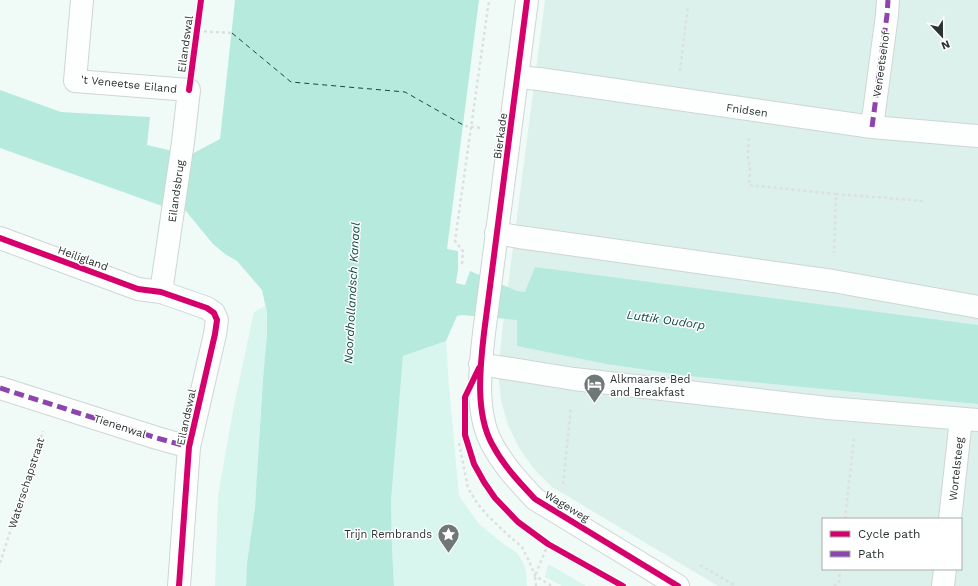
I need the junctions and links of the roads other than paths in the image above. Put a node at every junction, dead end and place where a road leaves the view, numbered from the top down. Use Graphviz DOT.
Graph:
graph roads {
  1 [pos="82,0"];
  2 [pos="527,0"];
  3 [pos="888,0"];
  4 [pos="517,77"];
  5 [pos="189,90"];
  6 [pos="872,127"];
  7 [pos="978,136"];
  8 [pos="496,233"];
  9 [pos="0,238"];
  10 [pos="161,292"];
  11 [pos="978,307"];
  12 [pos="480,364"];
  13 [pos="0,388"];
  14 [pos="970,420"];
  15 [pos="189,447"];
  16 [pos="950,518"];
  17 [pos="944,570"];
  18 [pos="179,586"];
  19 [pos="678,586"];
  20 [pos="943,586"];
  1 -- 5 [label="street, 't Veneetse Eiland"];
  2 -- 4 [label="street, Bierkade"];
  3 -- 6 [label="street, Veneetsehof"];
  4 -- 6 [label="street, Fnidsen"];
  4 -- 8 [label="street, Bierkade"];
  5 -- 10 [label="street, Eilandsbrug"];
  6 -- 7 [label="street, Fnidsen"];
  8 -- 11 [label="street"];
  8 -- 12 [label="street, Bierkade"];
  9 -- 10 [label="street, Heiligland"];
  10 -- 15 [label="street, Eilandswal"];
  12 -- 14 [label="street"];
  12 -- 19 [label="street, Wageweg"];
  13 -- 15 [label="street, Tienenwal"];
  14 -- 16 [label="street, Wortelsteeg"];
  15 -- 18 [label="street, Eilandswal"];
  17 -- 20 [label="street"];
}
